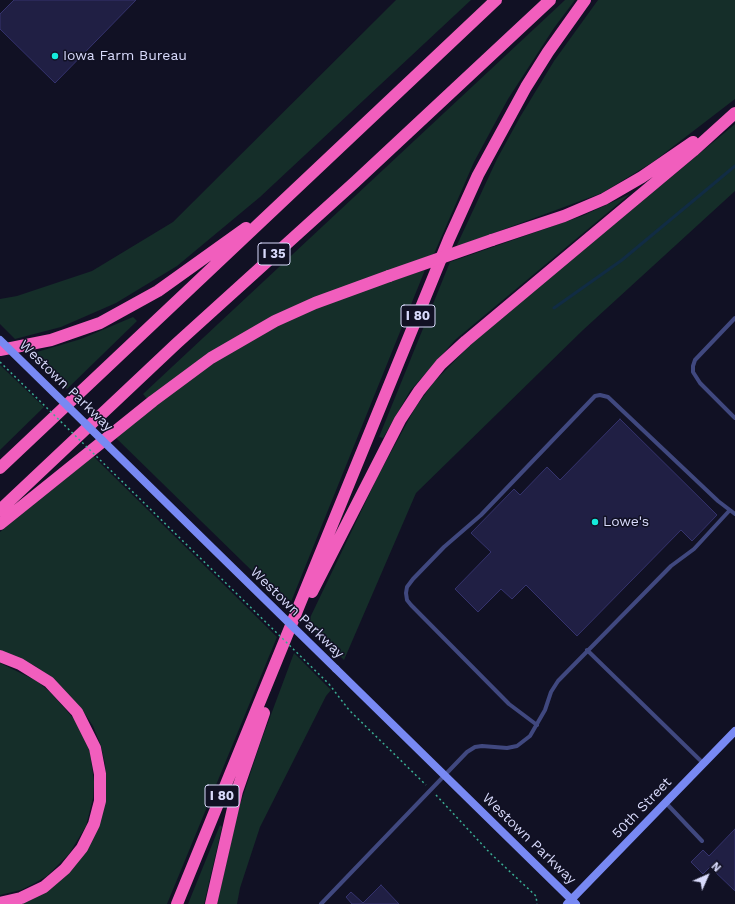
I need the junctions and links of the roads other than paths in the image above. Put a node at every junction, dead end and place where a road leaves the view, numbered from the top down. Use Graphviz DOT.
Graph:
graph roads {
  1 [pos="496,0"];
  2 [pos="550,0"];
  3 [pos="585,0"];
  4 [pos="735,112"];
  5 [pos="306,180"];
  6 [pos="735,318"];
  7 [pos="0,340"];
  8 [pos="0,350"];
  9 [pos="735,418"];
  10 [pos="0,468"];
  11 [pos="0,510"];
  12 [pos="730,511"];
  13 [pos="735,514"];
  14 [pos="0,524"];
  15 [pos="281,649"];
  16 [pos="587,650"];
  17 [pos="0,656"];
  18 [pos="266,687"];
  19 [pos="537,725"];
  20 [pos="735,731"];
  21 [pos="703,763"];
  22 [pos="445,775"];
  23 [pos="665,803"];
  24 [pos="702,841"];
  25 [pos="0,903"];
  26 [pos="572,903"];
  27 [pos="177,904"];
  28 [pos="211,904"];
  29 [pos="321,904"];
  1 -- 5 [label="highway"];
  2 -- 11 [label="highway, I 35"];
  3 -- 15 [label="highway, I 80"];
  4 -- 14 [label="highway, bridge"];
  4 -- 15 [label="highway"];
  5 -- 8 [label="highway"];
  5 -- 10 [label="highway, I 35"];
  6 -- 9 [label="lane"];
  7 -- 22 [label="street, Westown Parkway, bridge"];
  12 -- 13 [label="lane"];
  12 -- 16 [label="lane"];
  12 -- 19 [label="lane"];
  15 -- 18 [label="highway, I 80"];
  16 -- 19 [label="lane"];
  16 -- 21 [label="lane"];
  17 -- 25 [label="highway"];
  18 -- 27 [label="highway, I 80"];
  18 -- 28 [label="highway"];
  19 -- 22 [label="lane"];
  20 -- 21 [label="street, 50th Street"];
  21 -- 23 [label="street, 50th Street"];
  22 -- 26 [label="street, Westown Parkway"];
  22 -- 29 [label="lane"];
  23 -- 24 [label="lane"];
  23 -- 26 [label="street, 50th Street"];
}
